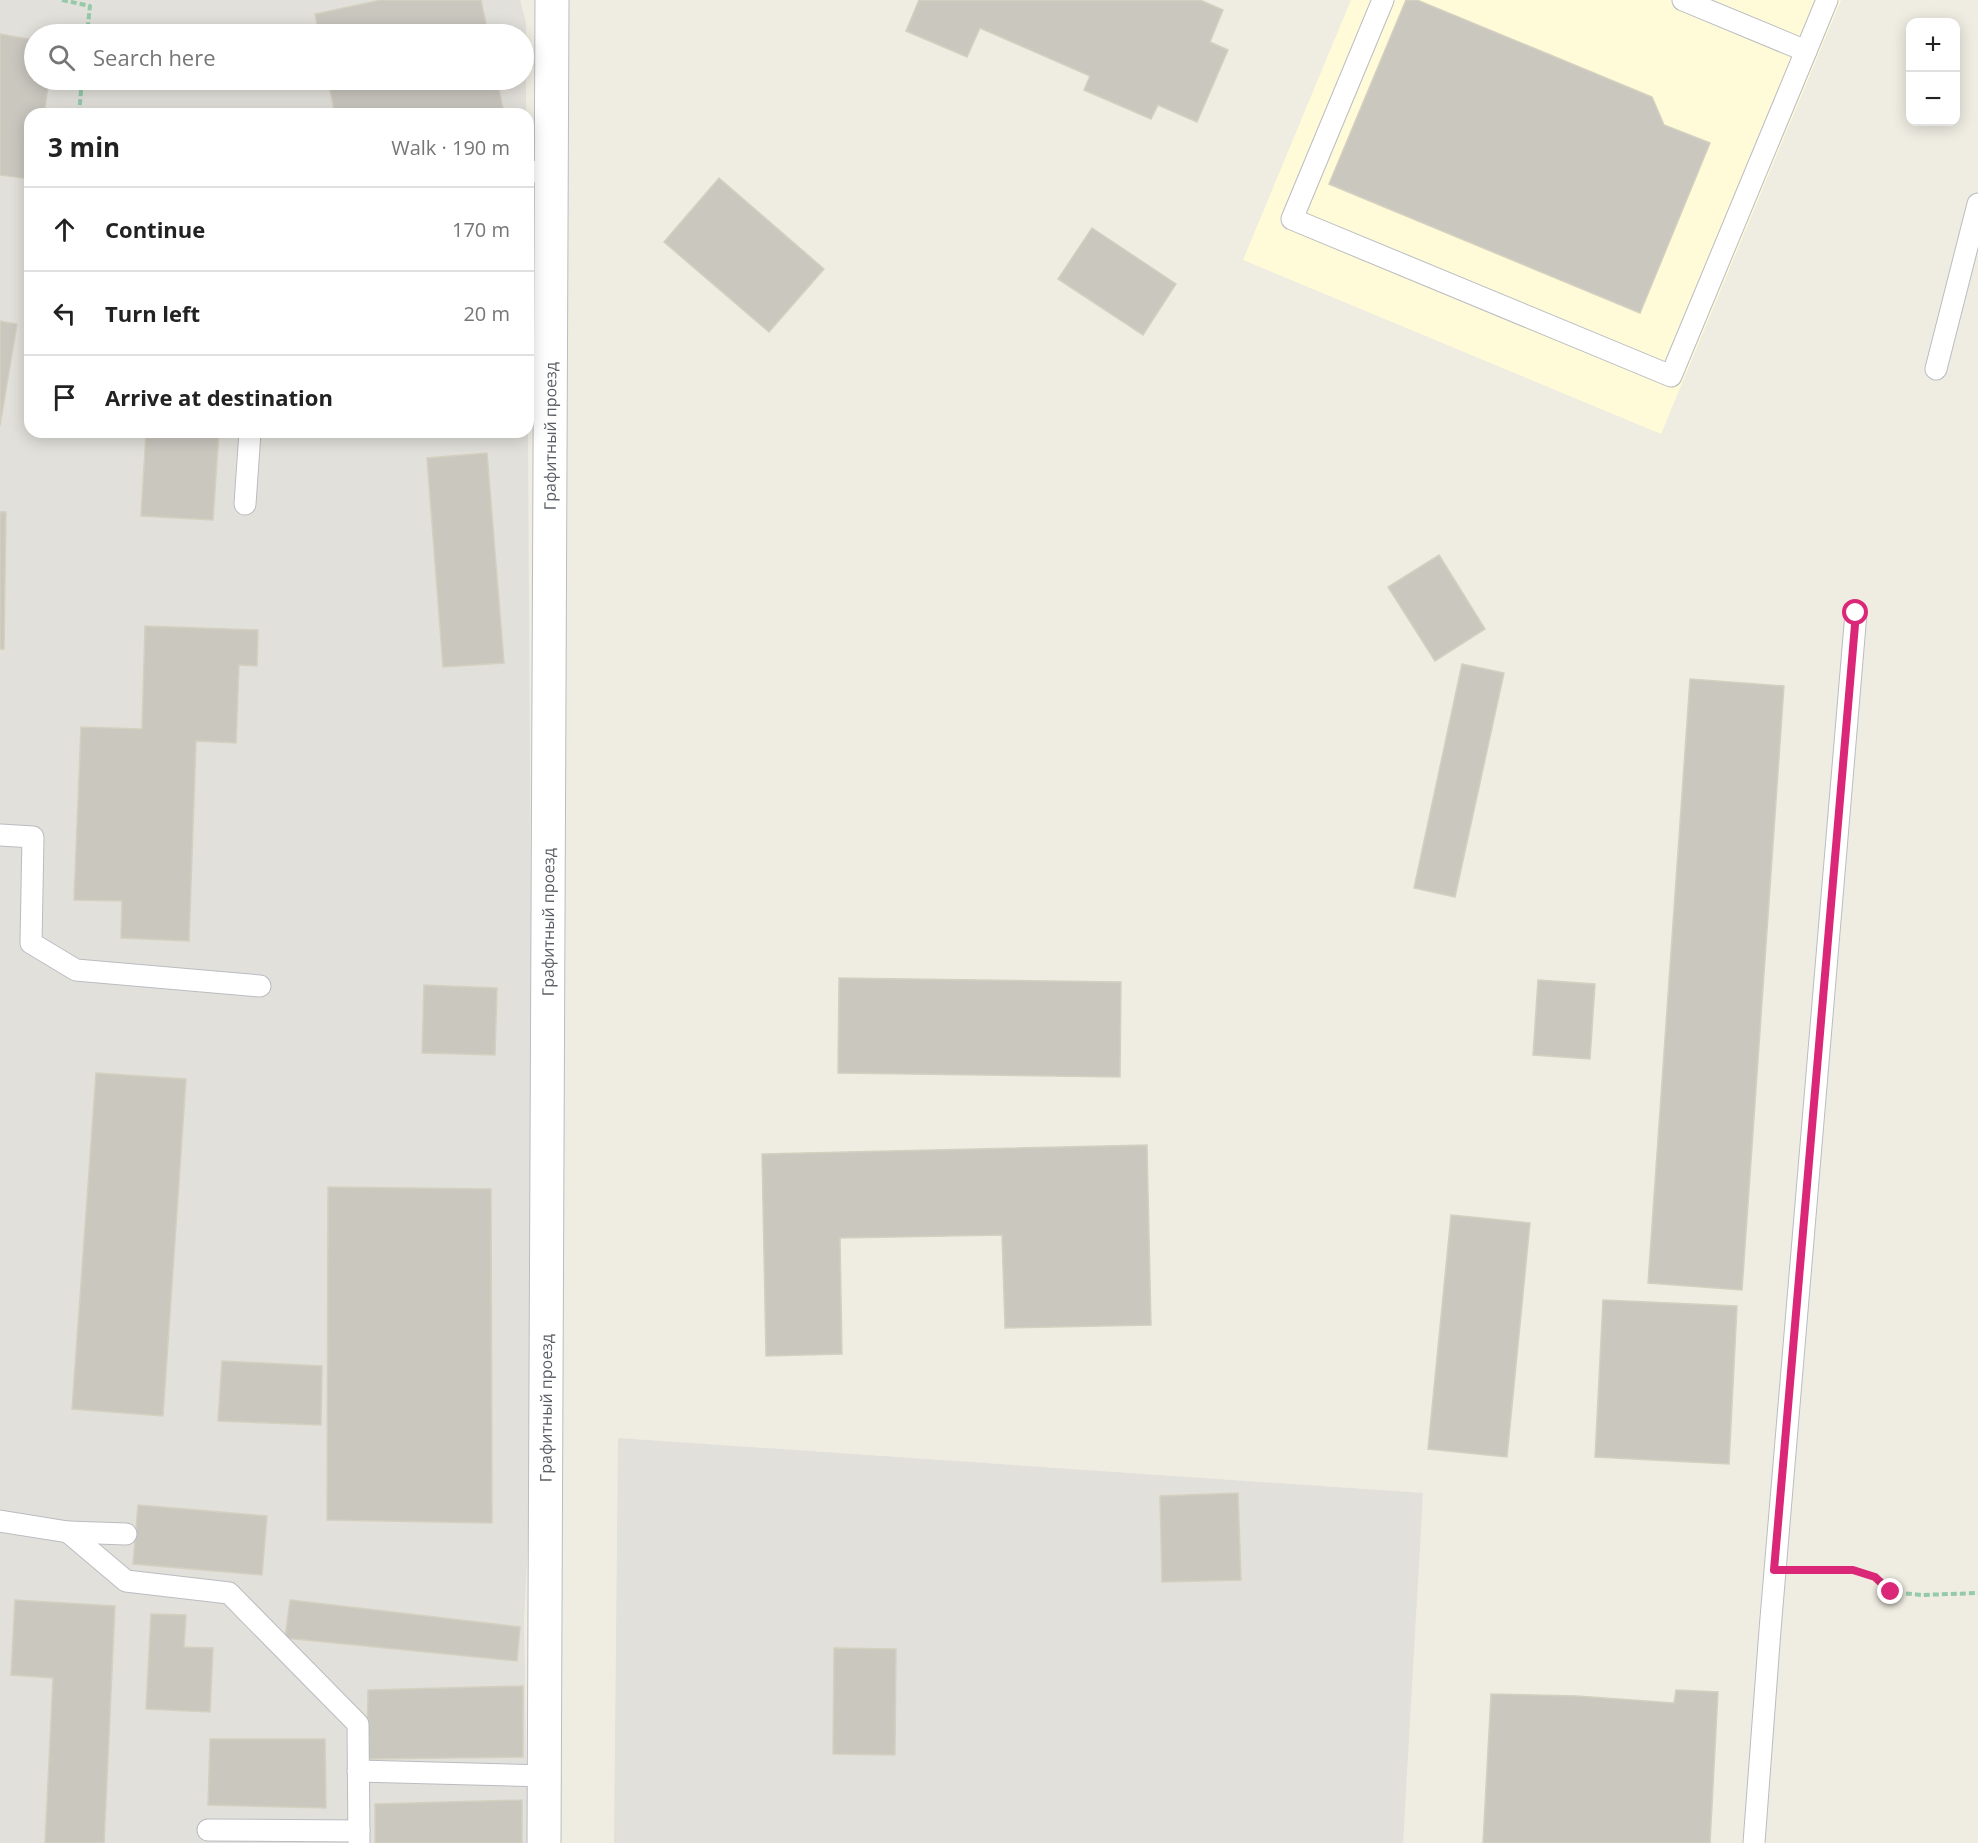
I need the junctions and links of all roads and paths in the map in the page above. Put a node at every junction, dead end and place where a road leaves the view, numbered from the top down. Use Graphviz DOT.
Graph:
graph roads {
  1 [pos="62,0"];
  2 [pos="552,0"];
  3 [pos="1383,0"];
  4 [pos="1683,0"];
  5 [pos="1827,0"];
  6 [pos="88,24"];
  7 [pos="1806,51"];
  8 [pos="81,90"];
  9 [pos="80,108"];
  10 [pos="540,170"];
  11 [pos="1978,204"];
  12 [pos="1936,369"];
  13 [pos="250,438"];
  14 [pos="245,504"];
  15 [pos="1856,613"];
  16 [pos="0,835"];
  17 [pos="260,986"];
  18 [pos="0,1521"];
  19 [pos="68,1532"];
  20 [pos="126,1534"];
  21 [pos="1774,1570"];
  22 [pos="1978,1593"];
  23 [pos="358,1772"];
  24 [pos="546,1776"];
  25 [pos="208,1830"];
  26 [pos="359,1837"];
  27 [pos="544,1843"];
  28 [pos="1754,1843"];
  1 -- 6 [label="path"];
  2 -- 10 [label="street, Графитный проезд"];
  3 -- 7 [label="lane"];
  4 -- 7 [label="lane"];
  5 -- 7 [label="lane"];
  8 -- 9 [label="path"];
  10 -- 24 [label="street, Графитный проезд"];
  11 -- 12 [label="lane"];
  13 -- 14 [label="lane"];
  15 -- 21 [label="lane"];
  16 -- 17 [label="lane"];
  18 -- 19 [label="lane"];
  19 -- 20 [label="lane"];
  19 -- 23 [label="lane"];
  21 -- 22 [label="path"];
  21 -- 28 [label="lane"];
  23 -- 24 [label="lane"];
  23 -- 26 [label="lane"];
  24 -- 27 [label="street, Графитный проезд"];
  25 -- 26 [label="lane"];
}
